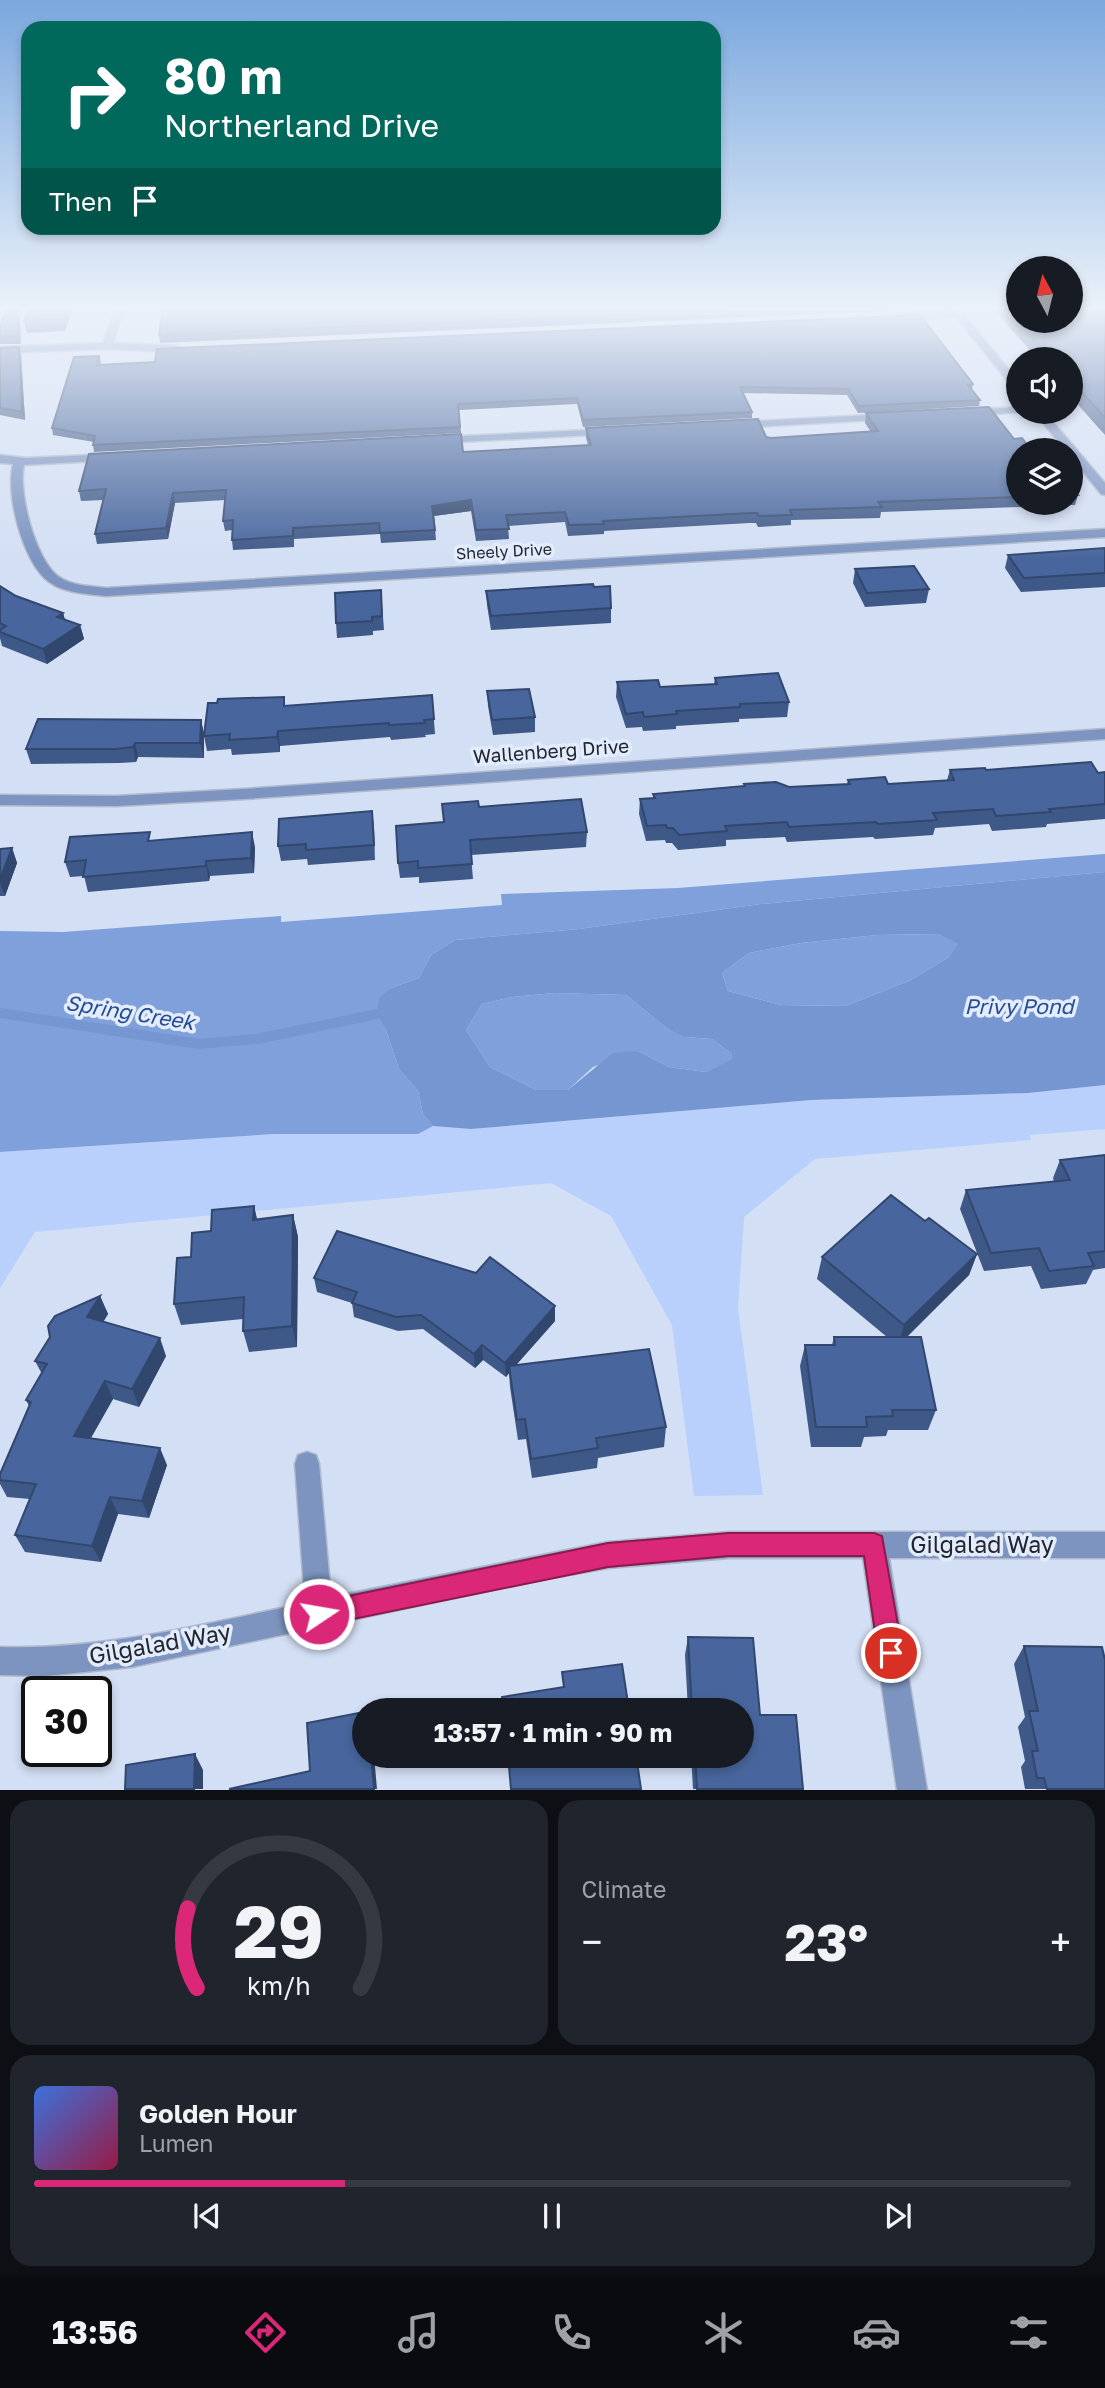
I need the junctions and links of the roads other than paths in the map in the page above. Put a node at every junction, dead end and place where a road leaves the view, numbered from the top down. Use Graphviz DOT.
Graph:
graph roads {
  1 [pos="1006,411"];
  2 [pos="953,414"];
  3 [pos="897,416"];
  4 [pos="1049,424"];
  5 [pos="717,426"];
  6 [pos="621,431"];
  7 [pos="1061,438"];
  8 [pos="427,441"];
  9 [pos="122,457"];
  10 [pos="0,458"];
  11 [pos="19,461"];
  12 [pos="1083,464"];
  13 [pos="1105,491"];
  14 [pos="1105,533"];
  15 [pos="1105,734"];
  16 [pos="0,800"];
  17 [pos="307,1464"];
  18 [pos="874,1545"];
  19 [pos="1105,1545"];
  20 [pos="319,1614"];
  21 [pos="0,1661"];
  22 [pos="912,1790"];
  1 -- 2 [label="street"];
  3 -- 5 [label="street"];
  4 -- 7 [label="street"];
  6 -- 8 [label="street"];
  9 -- 11 [label="street"];
  10 -- 11 [label="street"];
  11 -- 14 [label="street, Sheely Drive"];
  12 -- 13 [label="street"];
  15 -- 16 [label="street, Wallenberg Drive"];
  17 -- 20 [label="street"];
  18 -- 19 [label="street, Gilgalad Way"];
  18 -- 20 [label="street, Gilgalad Way"];
  18 -- 22 [label="street"];
  20 -- 21 [label="street, Gilgalad Way"];
}
